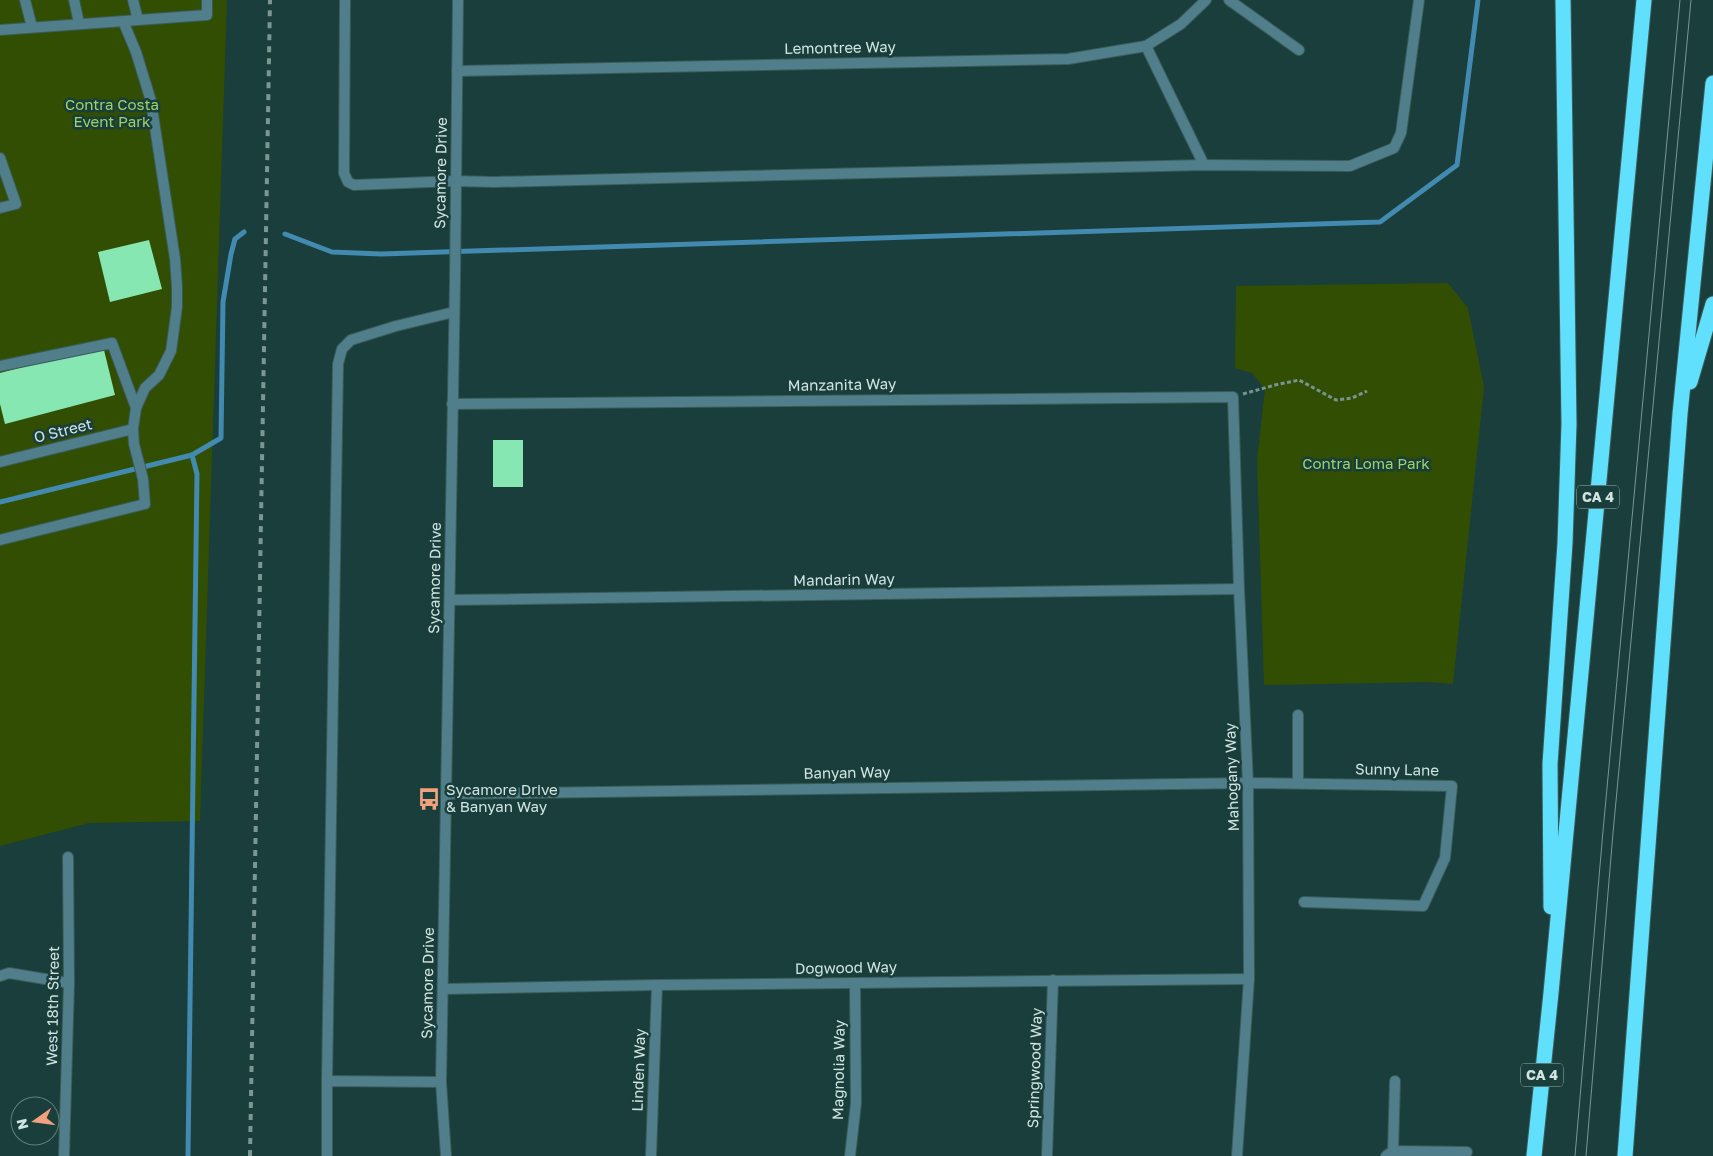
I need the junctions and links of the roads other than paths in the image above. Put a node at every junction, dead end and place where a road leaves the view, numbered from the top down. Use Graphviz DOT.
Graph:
graph roads {
  1 [pos="25,0"];
  2 [pos="74,0"];
  3 [pos="133,0"];
  4 [pos="207,0"];
  5 [pos="345,0"];
  6 [pos="458,0"];
  7 [pos="1206,0"];
  8 [pos="1230,0"];
  9 [pos="1419,0"];
  10 [pos="1562,0"];
  11 [pos="1644,0"];
  12 [pos="138,20"];
  13 [pos="123,21"];
  14 [pos="80,23"];
  15 [pos="32,27"];
  16 [pos="0,30"];
  17 [pos="1146,46"];
  18 [pos="1299,50"];
  19 [pos="457,71"];
  20 [pos="1713,83"];
  21 [pos="0,158"];
  22 [pos="1204,164"];
  23 [pos="455,181"];
  24 [pos="0,208"];
  25 [pos="1713,304"];
  26 [pos="454,312"];
  27 [pos="0,366"];
  28 [pos="1233,397"];
  29 [pos="452,404"];
  30 [pos="136,408"];
  31 [pos="1680,414"];
  32 [pos="133,429"];
  33 [pos="0,462"];
  34 [pos="0,540"];
  35 [pos="1239,590"];
  36 [pos="450,600"];
  37 [pos="1298,714"];
  38 [pos="1248,783"];
  39 [pos="1298,783"];
  40 [pos="446,794"];
  41 [pos="68,857"];
  42 [pos="1304,902"];
  43 [pos="0,976"];
  44 [pos="1250,979"];
  45 [pos="1053,980"];
  46 [pos="69,983"];
  47 [pos="855,984"];
  48 [pos="657,985"];
  49 [pos="443,990"];
  50 [pos="1551,993"];
  51 [pos="327,1081"];
  52 [pos="1395,1081"];
  53 [pos="441,1082"];
  54 [pos="1467,1152"];
  55 [pos="1389,1153"];
  56 [pos="64,1156"];
  57 [pos="327,1156"];
  58 [pos="446,1156"];
  59 [pos="651,1156"];
  60 [pos="850,1156"];
  61 [pos="1046,1156"];
  62 [pos="1237,1156"];
  63 [pos="1534,1156"];
  64 [pos="1625,1156"];
  1 -- 15 [label="street"];
  2 -- 14 [label="street"];
  3 -- 12 [label="street"];
  4 -- 12 [label="street"];
  5 -- 23 [label="street"];
  6 -- 19 [label="street, Sycamore Drive"];
  7 -- 17 [label="street, Lemontree Way"];
  8 -- 18 [label="street"];
  9 -- 22 [label="street"];
  10 -- 50 [label="highway"];
  11 -- 50 [label="highway, CA 4"];
  12 -- 13 [label="street"];
  13 -- 14 [label="street"];
  13 -- 30 [label="street"];
  14 -- 15 [label="street"];
  15 -- 16 [label="street"];
  17 -- 19 [label="street, Lemontree Way"];
  17 -- 22 [label="street"];
  19 -- 23 [label="street, Sycamore Drive"];
  20 -- 31 [label="highway"];
  21 -- 24 [label="street"];
  22 -- 23 [label="street"];
  23 -- 26 [label="street, Sycamore Drive"];
  25 -- 31 [label="highway"];
  26 -- 29 [label="street, Sycamore Drive"];
  26 -- 51 [label="street"];
  27 -- 30 [label="street"];
  28 -- 29 [label="street, Manzanita Way"];
  28 -- 35 [label="street, Mahogany Way"];
  29 -- 36 [label="street, Sycamore Drive"];
  30 -- 32 [label="street"];
  31 -- 64 [label="highway"];
  32 -- 33 [label="street, O Street"];
  32 -- 34 [label="street"];
  35 -- 36 [label="street, Mandarin Way"];
  35 -- 38 [label="street, Mahogany Way"];
  36 -- 40 [label="street, Sycamore Drive"];
  37 -- 39 [label="street"];
  38 -- 39 [label="street, Sunny Lane"];
  38 -- 40 [label="street, Banyan Way"];
  38 -- 44 [label="street, Mahogany Way"];
  39 -- 42 [label="street, Sunny Lane"];
  40 -- 49 [label="street, Sycamore Drive"];
  41 -- 46 [label="street, West 18th Street"];
  43 -- 46 [label="street"];
  44 -- 45 [label="street, Dogwood Way"];
  44 -- 62 [label="street, Mahogany Way"];
  45 -- 47 [label="street, Dogwood Way"];
  45 -- 61 [label="street, Springwood Way"];
  46 -- 56 [label="street, West 18th Street"];
  47 -- 48 [label="street, Dogwood Way"];
  47 -- 60 [label="street, Magnolia Way"];
  48 -- 49 [label="street, Dogwood Way"];
  48 -- 59 [label="street, Linden Way"];
  49 -- 53 [label="street, Sycamore Drive"];
  50 -- 63 [label="highway, CA 4"];
  51 -- 53 [label="street"];
  51 -- 57 [label="street"];
  52 -- 55 [label="street"];
  53 -- 58 [label="street, Sycamore Drive"];
  54 -- 55 [label="street"];
}
